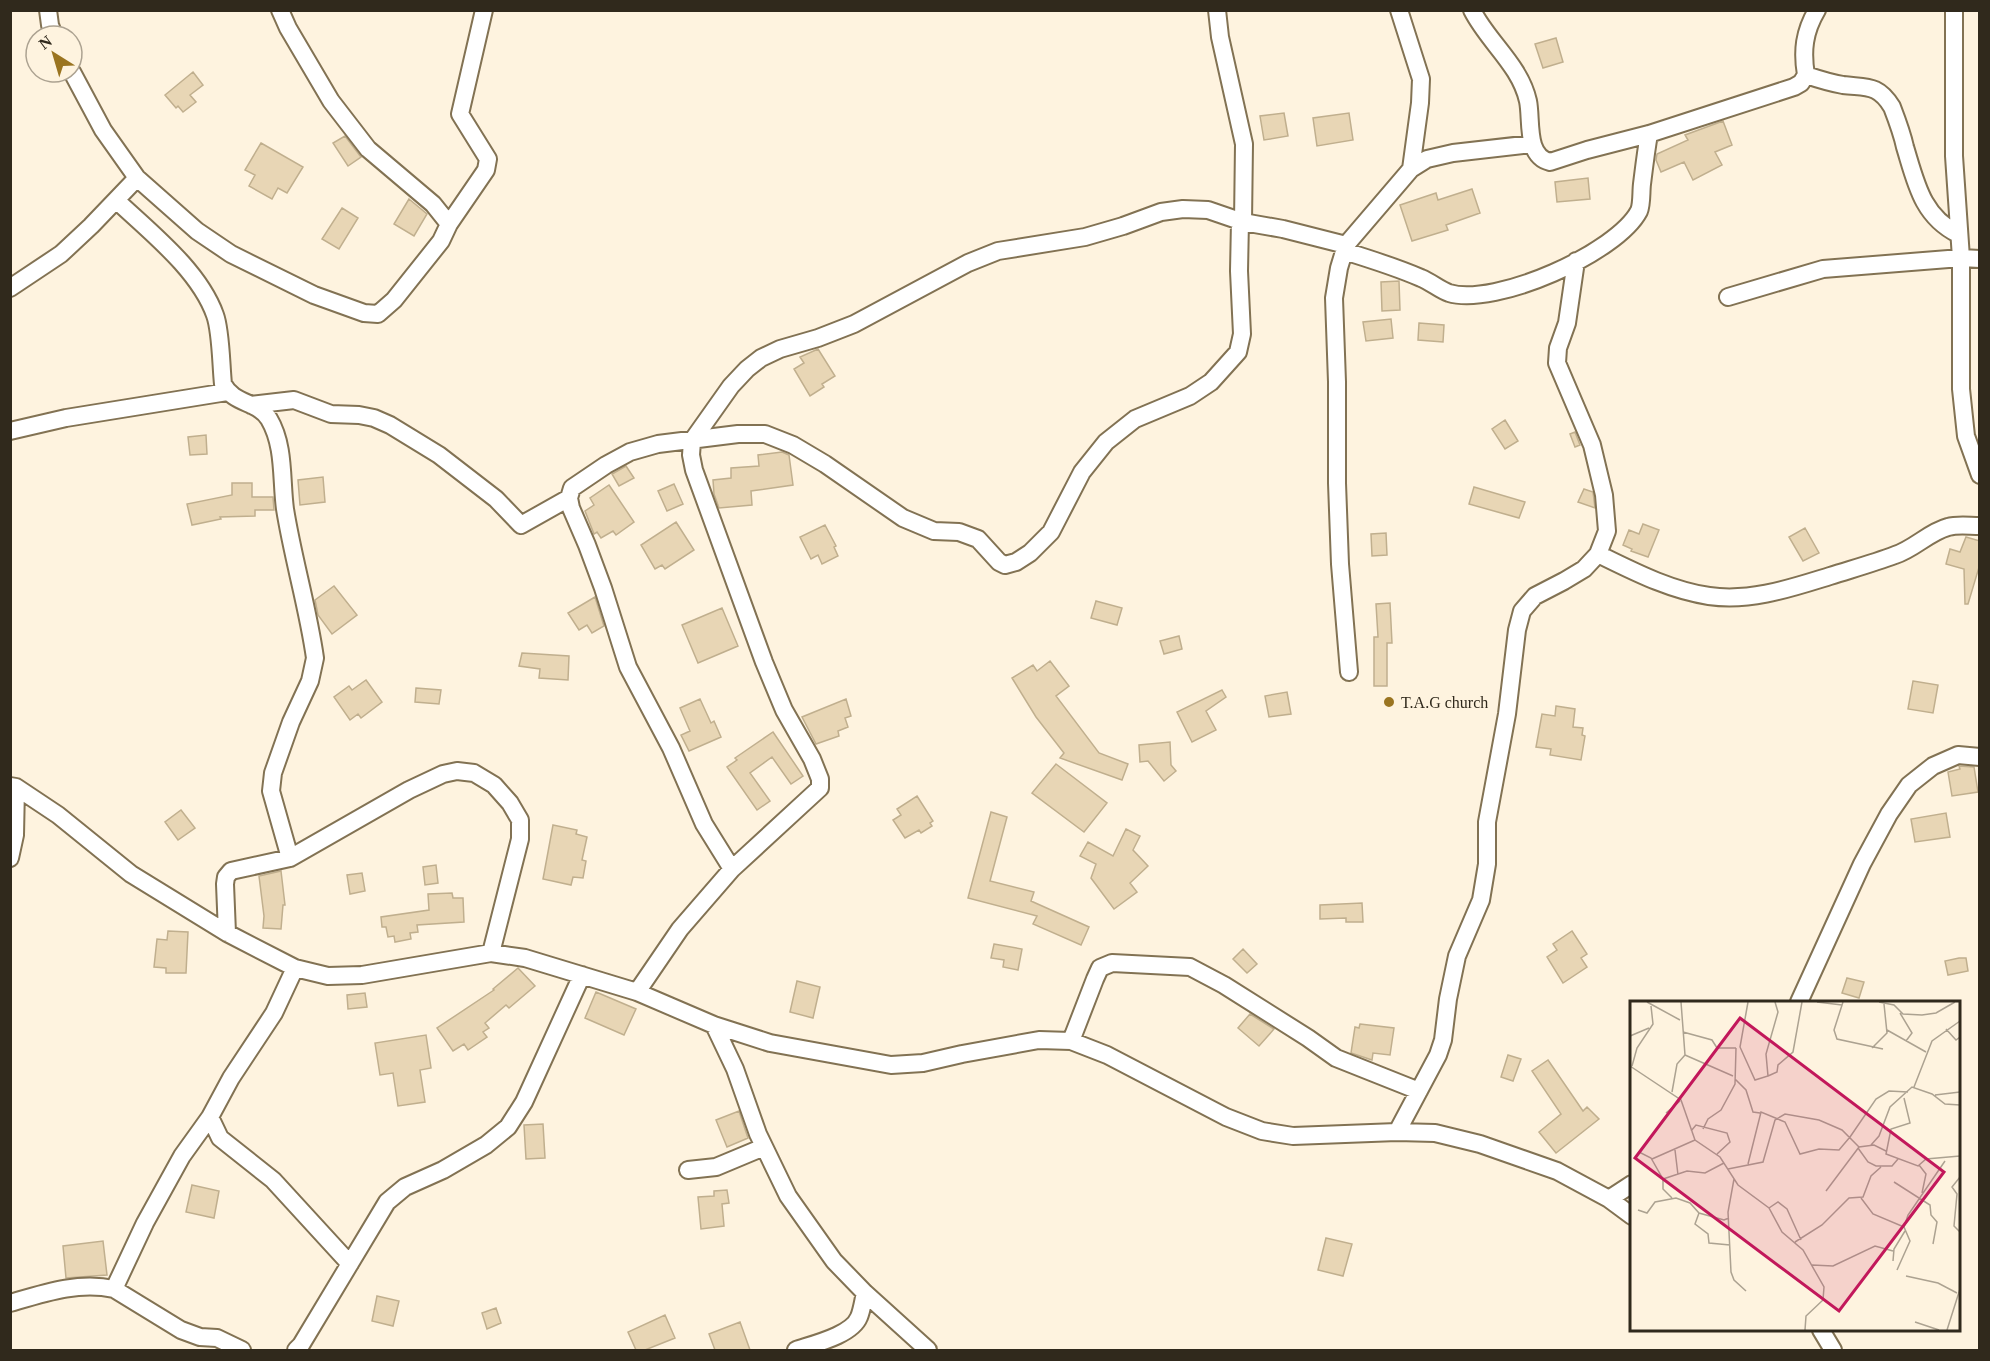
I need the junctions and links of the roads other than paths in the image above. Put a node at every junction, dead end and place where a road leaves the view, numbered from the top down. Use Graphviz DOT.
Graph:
graph roads {
  1 [pos="280,10"];
  2 [pos="484,10"];
  3 [pos="1217,10"];
  4 [pos="1399,10"];
  5 [pos="1472,10"];
  6 [pos="1817,10"];
  7 [pos="1954,10"];
  8 [pos="1806,75"];
  9 [pos="79,84"];
  10 [pos="1649,134"];
  11 [pos="1532,144"];
  12 [pos="1411,169"];
  13 [pos="137,178"];
  14 [pos="116,200"];
  15 [pos="1241,221"];
  16 [pos="449,224"];
  17 [pos="1958,234"];
  18 [pos="1345,248"];
  19 [pos="1961,258"];
  20 [pos="1980,260"];
  21 [pos="1576,261"];
  22 [pos="10,288"];
  23 [pos="1728,297"];
  24 [pos="227,392"];
  25 [pos="250,405"];
  26 [pos="10,431"];
  27 [pos="692,441"];
  28 [pos="1980,475"];
  29 [pos="569,498"];
  30 [pos="1980,526"];
  31 [pos="1598,555"];
  32 [pos="1349,672"];
  33 [pos="1980,757"];
  34 [pos="13,786"];
  35 [pos="10,858"];
  36 [pos="290,858"];
  37 [pos="732,868"];
  38 [pos="227,933"];
  39 [pos="491,953"];
  40 [pos="295,968"];
  41 [pos="582,975"];
  42 [pos="637,992"];
  43 [pos="1798,1001"];
  44 [pos="714,1025"];
  45 [pos="1071,1041"];
  46 [pos="1419,1091"];
  47 [pos="210,1117"];
  48 [pos="1397,1132"];
  49 [pos="764,1147"];
  50 [pos="688,1170"];
  51 [pos="1630,1185"];
  52 [pos="1609,1199"];
  53 [pos="1630,1215"];
  54 [pos="350,1264"];
  55 [pos="114,1289"];
  56 [pos="865,1293"];
  57 [pos="10,1303"];
  58 [pos="1822,1331"];
  59 [pos="242,1350"];
  60 [pos="296,1350"];
  61 [pos="796,1350"];
  62 [pos="928,1350"];
  63 [pos="1833,1350"];
  1 -- 16 [label="street"];
  2 -- 16 [label="street"];
  3 -- 15 [label="street"];
  4 -- 12 [label="street"];
  5 -- 11 [label="street"];
  6 -- 8 [label="street"];
  7 -- 17 [label="street"];
  8 -- 10 [label="street"];
  8 -- 17 [label="street"];
  9 -- 13 [label="street"];
  10 -- 11 [label="street"];
  10 -- 21 [label="street"];
  11 -- 12 [label="street"];
  12 -- 18 [label="street"];
  13 -- 14 [label="street"];
  13 -- 16 [label="street"];
  14 -- 22 [label="street"];
  14 -- 24 [label="street"];
  15 -- 18 [label="street"];
  15 -- 27 [label="street"];
  15 -- 27 [label="street"];
  17 -- 19 [label="street"];
  18 -- 21 [label="street"];
  18 -- 32 [label="street"];
  19 -- 20 [label="street"];
  19 -- 23 [label="street"];
  19 -- 28 [label="street"];
  21 -- 31 [label="street"];
  24 -- 25 [label="street"];
  24 -- 26 [label="street"];
  25 -- 29 [label="street"];
  25 -- 36 [label="street"];
  27 -- 29 [label="street"];
  27 -- 37 [label="street"];
  29 -- 37 [label="street"];
  30 -- 31 [label="street"];
  31 -- 46 [label="street"];
  33 -- 43 [label="street"];
  34 -- 35 [label="street"];
  34 -- 38 [label="street"];
  36 -- 38 [label="street"];
  36 -- 39 [label="street"];
  37 -- 42 [label="street"];
  38 -- 40 [label="street"];
  39 -- 40 [label="street"];
  39 -- 41 [label="street"];
  40 -- 47 [label="street"];
  41 -- 42 [label="street"];
  41 -- 54 [label="street"];
  42 -- 44 [label="street"];
  44 -- 45 [label="street"];
  44 -- 49 [label="street"];
  45 -- 46 [label="street"];
  45 -- 48 [label="street"];
  46 -- 48 [label="street"];
  47 -- 54 [label="street"];
  47 -- 55 [label="street"];
  48 -- 52 [label="street"];
  49 -- 50 [label="street"];
  49 -- 56 [label="street"];
  51 -- 52 [label="street"];
  52 -- 53 [label="street"];
  54 -- 60 [label="street"];
  55 -- 57 [label="street"];
  55 -- 59 [label="street"];
  56 -- 61 [label="street"];
  56 -- 62 [label="street"];
  58 -- 63 [label="street"];
}
